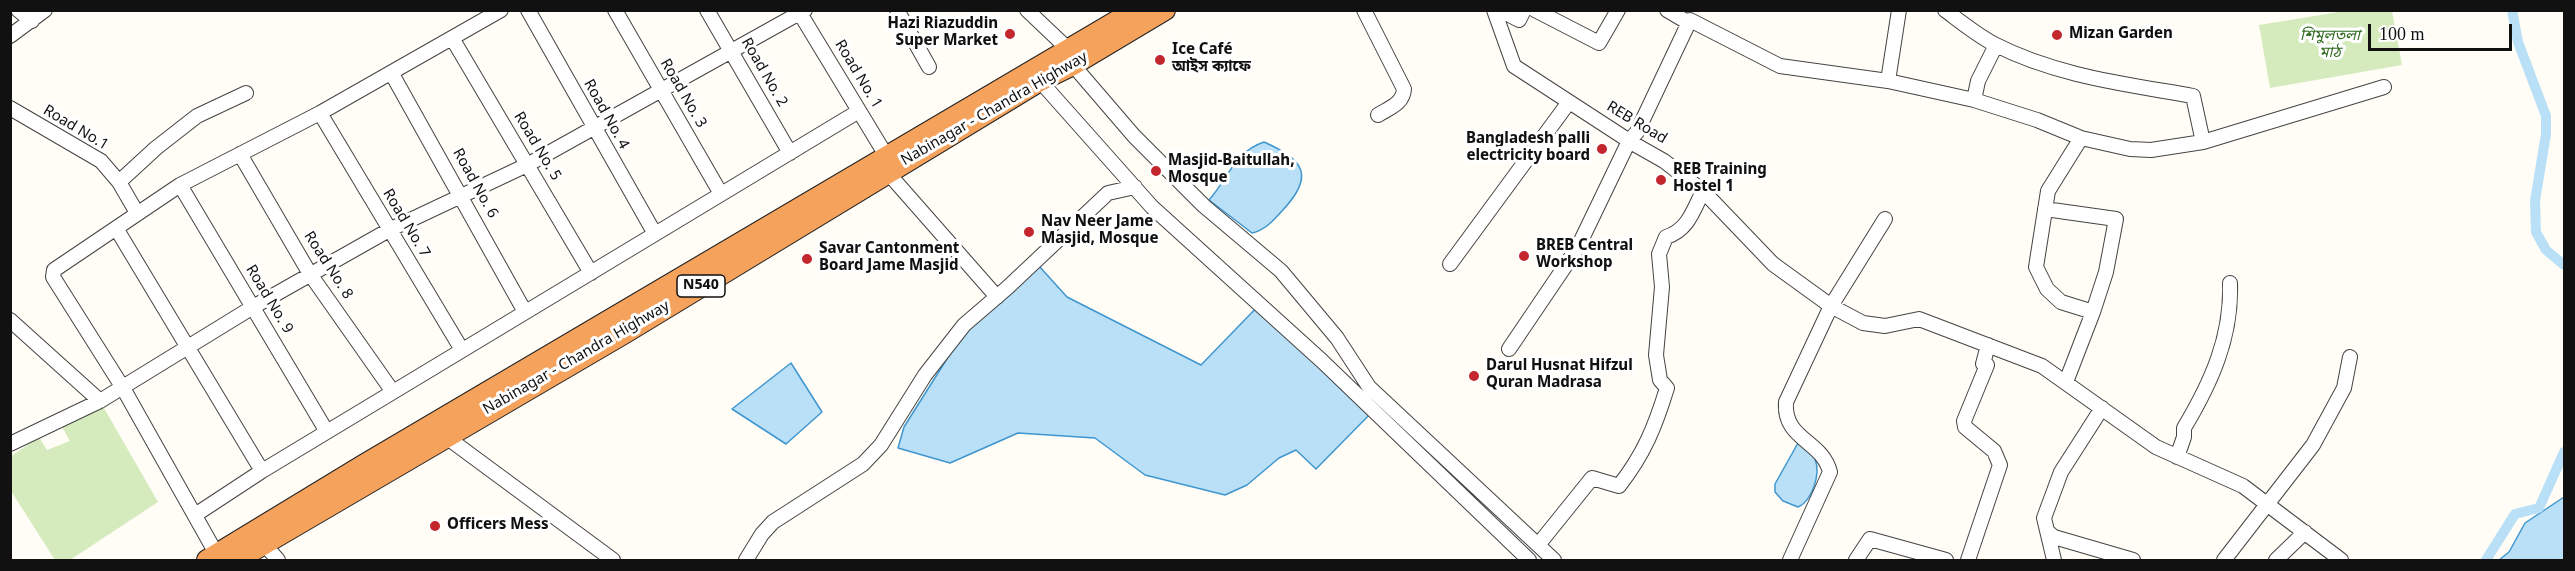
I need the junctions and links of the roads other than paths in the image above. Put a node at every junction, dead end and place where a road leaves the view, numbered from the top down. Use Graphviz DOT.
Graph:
graph roads {
  1 [pos="18,10"];
  2 [pos="45,10"];
  3 [pos="501,10"];
  4 [pos="528,10"];
  5 [pos="615,10"];
  6 [pos="707,10"];
  7 [pos="897,10"];
  8 [pos="1027,10"];
  9 [pos="1135,10"];
  10 [pos="1165,10"];
  11 [pos="1364,10"];
  12 [pos="1494,10"];
  13 [pos="1500,10"];
  14 [pos="1524,10"];
  15 [pos="1535,10"];
  16 [pos="1618,10"];
  17 [pos="1667,10"];
  18 [pos="1899,10"];
  19 [pos="1945,10"];
  20 [pos="801,12"];
  21 [pos="1684,17"];
  22 [pos="32,21"];
  23 [pos="10,36"];
  24 [pos="452,38"];
  25 [pos="1994,44"];
  26 [pos="731,52"];
  27 [pos="1070,57"];
  28 [pos="929,67"];
  29 [pos="392,74"];
  30 [pos="1040,81"];
  31 [pos="1888,81"];
  32 [pos="2384,87"];
  33 [pos="661,90"];
  34 [pos="246,93"];
  35 [pos="1974,100"];
  36 [pos="1569,102"];
  37 [pos="10,108"];
  38 [pos="859,111"];
  39 [pos="320,113"];
  40 [pos="1378,115"];
  41 [pos="593,128"];
  42 [pos="2081,138"];
  43 [pos="1629,141"];
  44 [pos="2203,142"];
  45 [pos="790,153"];
  46 [pos="240,154"];
  47 [pos="527,165"];
  48 [pos="887,165"];
  49 [pos="119,182"];
  50 [pos="180,185"];
  51 [pos="1135,187"];
  52 [pos="1703,191"];
  53 [pos="721,194"];
  54 [pos="462,195"];
  55 [pos="2045,209"];
  56 [pos="137,213"];
  57 [pos="1885,219"];
  58 [pos="116,228"];
  59 [pos="389,230"];
  60 [pos="655,234"];
  61 [pos="1450,264"];
  62 [pos="591,273"];
  63 [pos="310,274"];
  64 [pos="2230,283"];
  65 [pos="998,297"];
  66 [pos="1831,306"];
  67 [pos="253,307"];
  68 [pos="525,312"];
  69 [pos="2093,312"];
  70 [pos="10,320"];
  71 [pos="1988,345"];
  72 [pos="189,347"];
  73 [pos="1509,349"];
  74 [pos="462,350"];
  75 [pos="2350,357"];
  76 [pos="2066,382"];
  77 [pos="123,388"];
  78 [pos="393,392"];
  79 [pos="100,401"];
  80 [pos="2102,408"];
  81 [pos="327,432"];
  82 [pos="14,436"];
  83 [pos="445,436"];
  84 [pos="2177,457"];
  85 [pos="262,471"];
  86 [pos="2267,502"];
  87 [pos="195,515"];
  88 [pos="2047,531"];
  89 [pos="2305,532"];
  90 [pos="265,545"];
  91 [pos="1538,545"];
  92 [pos="212,558"];
  93 [pos="237,561"];
  94 [pos="278,561"];
  95 [pos="613,561"];
  96 [pos="746,561"];
  97 [pos="1529,561"];
  98 [pos="1554,561"];
  99 [pos="1790,561"];
  100 [pos="1856,561"];
  101 [pos="1946,561"];
  102 [pos="1968,561"];
  103 [pos="2054,561"];
  104 [pos="2133,561"];
  105 [pos="2224,561"];
  106 [pos="2276,561"];
  107 [pos="2341,561"];
  1 -- 22 [label="street"];
  2 -- 22 [label="street"];
  3 -- 24 [label="street"];
  4 -- 41 [label="street, Road No. 4"];
  5 -- 33 [label="street, Road No. 3"];
  6 -- 26 [label="street, Road No. 2"];
  7 -- 28 [label="street"];
  8 -- 27 [label="street"];
  9 -- 27 [label="highway, Nabinagar - Chandra Highway / N540"];
  10 -- 27 [label="highway, Nabinagar - Chandra Highway / N540"];
  11 -- 40 [label="street"];
  12 -- 36 [label="street, REB Road"];
  13 -- 14 [label="street"];
  15 -- 16 [label="street"];
  17 -- 21 [label="street"];
  18 -- 31 [label="street"];
  19 -- 25 [label="street"];
  20 -- 26 [label="street"];
  20 -- 38 [label="street, Road No. 1"];
  21 -- 31 [label="street"];
  21 -- 43 [label="street"];
  22 -- 23 [label="street"];
  24 -- 29 [label="street"];
  24 -- 47 [label="street, Road No. 5"];
  25 -- 35 [label="street"];
  25 -- 44 [label="street"];
  26 -- 33 [label="street"];
  26 -- 45 [label="street, Road No. 2"];
  27 -- 30 [label="highway, Nabinagar - Chandra Highway / N540"];
  27 -- 48 [label="highway, Nabinagar - Chandra Highway / N540"];
  27 -- 91 [label="street"];
  29 -- 39 [label="street"];
  29 -- 54 [label="street, Road No. 6"];
  30 -- 48 [label="highway, Nabinagar - Chandra Highway / N540"];
  30 -- 51 [label="street"];
  31 -- 35 [label="street"];
  32 -- 44 [label="street"];
  33 -- 41 [label="street"];
  33 -- 53 [label="street, Road No. 3"];
  34 -- 49 [label="street"];
  35 -- 42 [label="street"];
  36 -- 43 [label="street, REB Road"];
  36 -- 61 [label="street"];
  37 -- 49 [label="street, Road No.1"];
  38 -- 45 [label="street"];
  38 -- 48 [label="street, Road No. 1"];
  39 -- 46 [label="street"];
  39 -- 59 [label="street, Road No. 7"];
  41 -- 47 [label="street"];
  41 -- 60 [label="street, Road No. 4"];
  42 -- 44 [label="street"];
  42 -- 55 [label="street"];
  43 -- 52 [label="street, REB Road"];
  43 -- 73 [label="street"];
  45 -- 53 [label="street"];
  46 -- 50 [label="street"];
  46 -- 63 [label="street, Road No. 8"];
  47 -- 54 [label="street"];
  47 -- 62 [label="street, Road No. 5"];
  48 -- 65 [label="street, Road No. 1"];
  48 -- 83 [label="highway, Nabinagar - Chandra Highway / N540"];
  48 -- 92 [label="highway, Nabinagar - Chandra Highway / N540"];
  49 -- 56 [label="street, Road No.1"];
  50 -- 56 [label="street"];
  50 -- 67 [label="street, Road No. 9"];
  51 -- 65 [label="street"];
  51 -- 97 [label="street"];
  52 -- 66 [label="street, REB Road"];
  52 -- 91 [label="street"];
  53 -- 60 [label="street"];
  54 -- 59 [label="street"];
  54 -- 68 [label="street, Road No. 6"];
  55 -- 69 [label="street"];
  55 -- 69 [label="street"];
  56 -- 58 [label="street"];
  57 -- 66 [label="street"];
  58 -- 72 [label="street"];
  58 -- 77 [label="street"];
  59 -- 63 [label="street"];
  59 -- 74 [label="street, Road No. 7"];
  60 -- 62 [label="street"];
  62 -- 68 [label="street"];
  63 -- 67 [label="street"];
  63 -- 78 [label="street, Road No. 8"];
  64 -- 84 [label="street"];
  65 -- 96 [label="street"];
  66 -- 71 [label="street, REB Road"];
  66 -- 99 [label="street"];
  67 -- 72 [label="street"];
  67 -- 81 [label="street, Road No. 9"];
  68 -- 74 [label="street"];
  69 -- 76 [label="street"];
  70 -- 79 [label="street"];
  71 -- 76 [label="street, REB Road"];
  71 -- 102 [label="street"];
  72 -- 77 [label="street"];
  72 -- 85 [label="street"];
  74 -- 78 [label="street"];
  75 -- 86 [label="street"];
  76 -- 80 [label="street, REB Road"];
  77 -- 79 [label="street"];
  77 -- 87 [label="street"];
  78 -- 81 [label="street"];
  79 -- 82 [label="street"];
  80 -- 84 [label="street, REB Road"];
  80 -- 88 [label="street"];
  81 -- 85 [label="street"];
  83 -- 90 [label="highway, Nabinagar - Chandra Highway / N540"];
  83 -- 95 [label="street"];
  84 -- 86 [label="street, REB Road"];
  85 -- 87 [label="street"];
  86 -- 89 [label="street, REB Road"];
  86 -- 105 [label="street"];
  87 -- 92 [label="street"];
  88 -- 103 [label="street"];
  88 -- 104 [label="street"];
  89 -- 106 [label="street"];
  89 -- 107 [label="street, REB Road"];
  90 -- 93 [label="highway, Nabinagar - Chandra Highway / N540"];
  90 -- 94 [label="street"];
  91 -- 98 [label="street"];
  100 -- 101 [label="street"];
}
